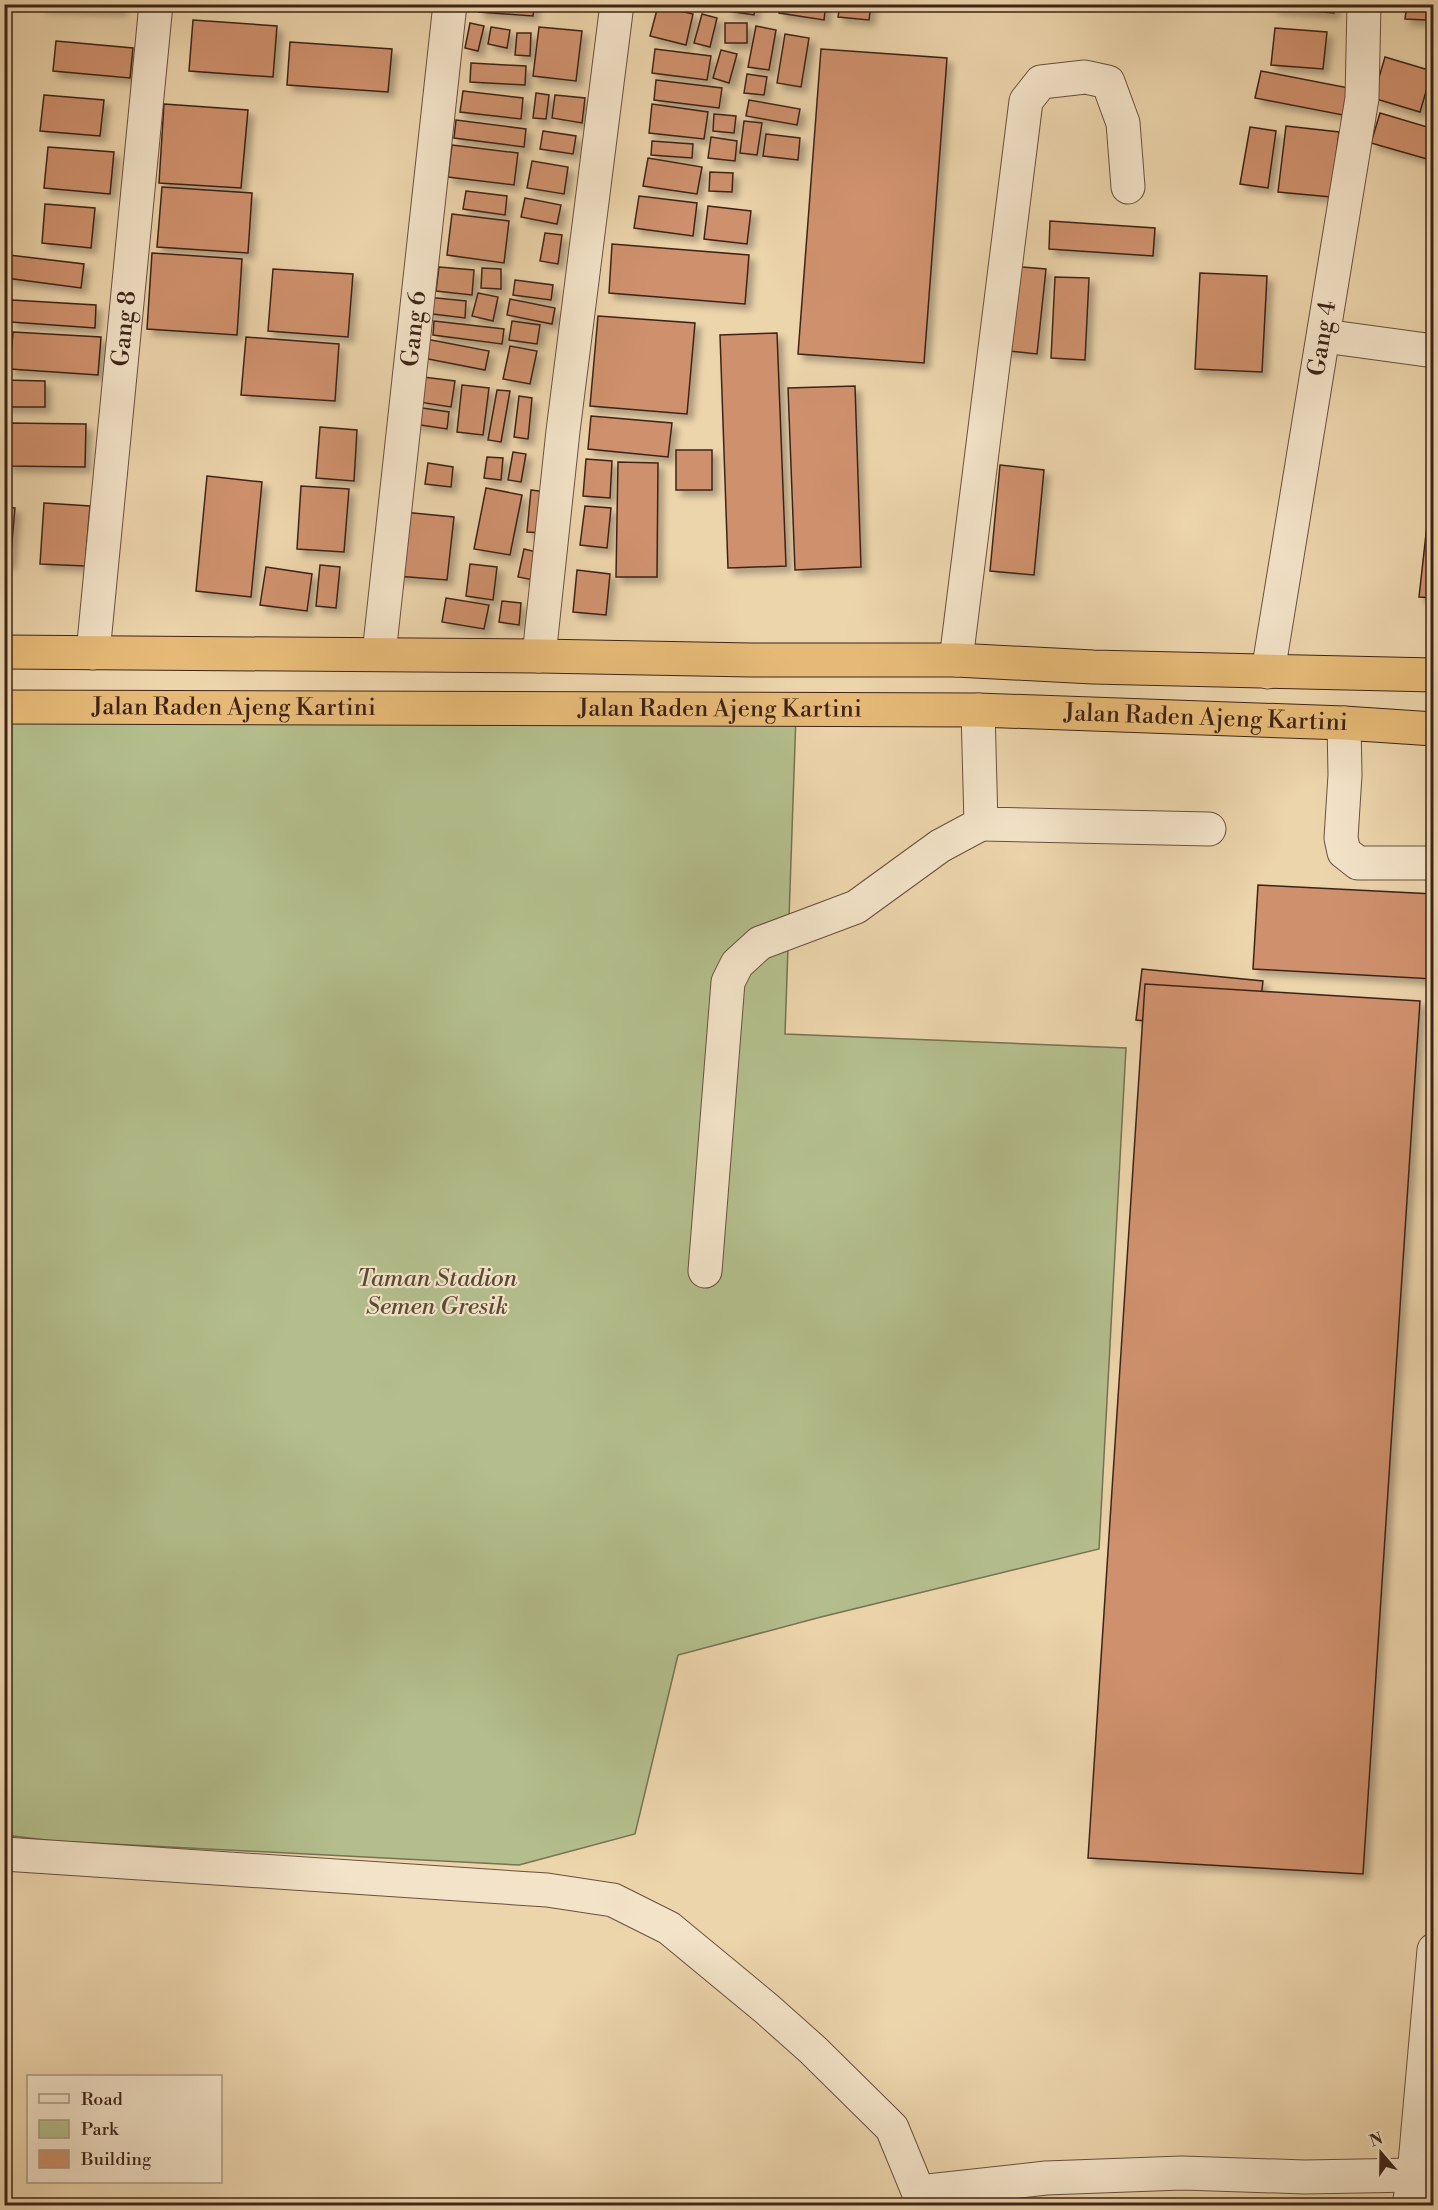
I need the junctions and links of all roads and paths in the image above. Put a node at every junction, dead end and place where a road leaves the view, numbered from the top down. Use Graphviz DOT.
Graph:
graph roads {
  1 [pos="156,4"];
  2 [pos="450,4"];
  3 [pos="617,4"];
  4 [pos="1364,4"];
  5 [pos="1128,187"];
  6 [pos="1324,336"];
  7 [pos="1434,351"];
  8 [pos="4,652"];
  9 [pos="93,653"];
  10 [pos="379,654"];
  11 [pos="539,656"];
  12 [pos="956,660"];
  13 [pos="1268,672"];
  14 [pos="1434,675"];
  15 [pos="4,707"];
  16 [pos="978,711"];
  17 [pos="1344,723"];
  18 [pos="1434,729"];
  19 [pos="981,824"];
  20 [pos="1209,829"];
  21 [pos="1434,863"];
  22 [pos="705,1272"];
  23 [pos="4,1854"];
  24 [pos="1434,1950"];
  25 [pos="1419,2187"];
  26 [pos="921,2199"];
  1 -- 9 [label="street, Gang 8"];
  2 -- 10 [label="street, Gang 6"];
  3 -- 11 [label="street"];
  4 -- 6 [label="street, Gang 4"];
  5 -- 12 [label="street"];
  6 -- 7 [label="street"];
  6 -- 13 [label="street, Gang 4"];
  8 -- 9 [label="highway, Jalan Raden Ajeng Kartini"];
  9 -- 10 [label="highway, Jalan Raden Ajeng Kartini"];
  10 -- 11 [label="highway, Jalan Raden Ajeng Kartini"];
  11 -- 12 [label="highway, Jalan Raden Ajeng Kartini"];
  12 -- 13 [label="highway, Jalan Raden Ajeng Kartini"];
  13 -- 14 [label="highway, Jalan Raden Ajeng Kartini"];
  15 -- 16 [label="highway, Jalan Raden Ajeng Kartini"];
  16 -- 17 [label="highway, Jalan Raden Ajeng Kartini"];
  16 -- 19 [label="street"];
  17 -- 18 [label="highway, Jalan Raden Ajeng Kartini"];
  17 -- 21 [label="street"];
  19 -- 20 [label="street"];
  19 -- 22 [label="street"];
  23 -- 26 [label="street"];
  24 -- 25 [label="street"];
  25 -- 26 [label="street"];
}
